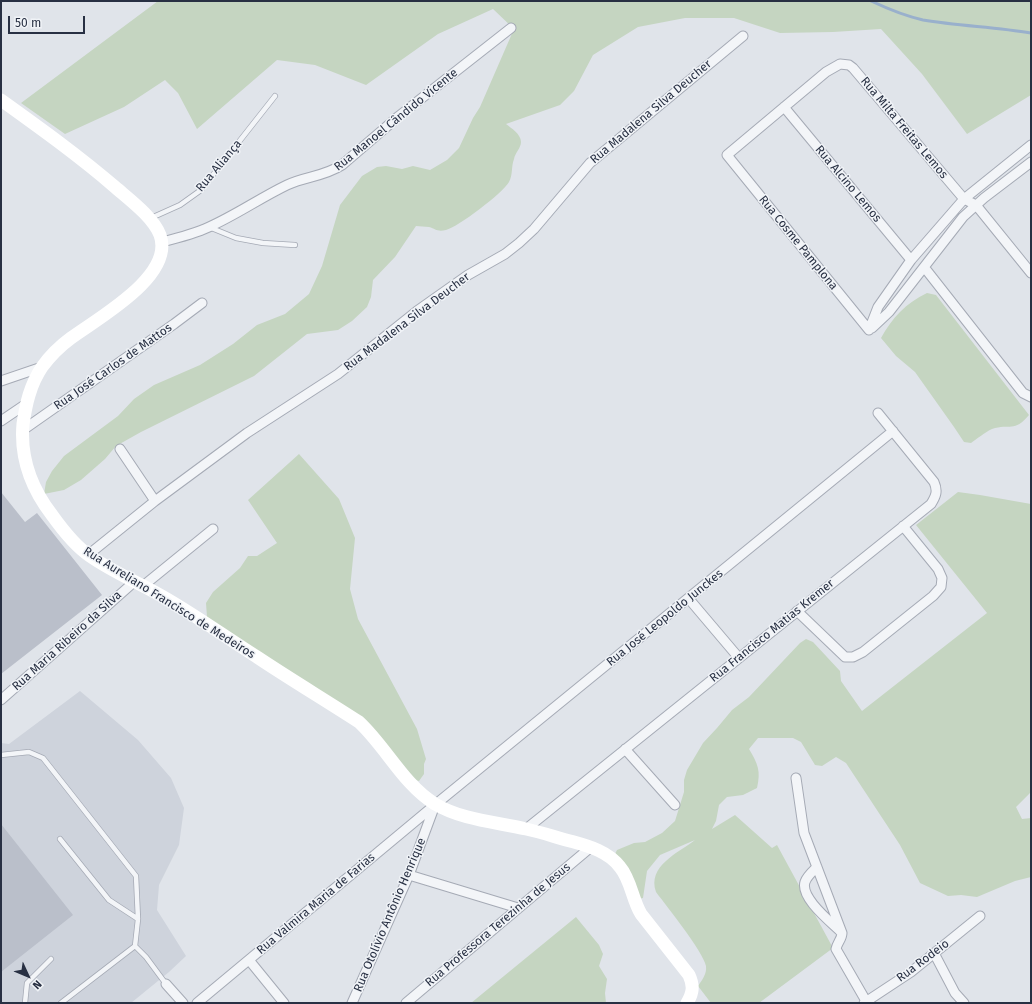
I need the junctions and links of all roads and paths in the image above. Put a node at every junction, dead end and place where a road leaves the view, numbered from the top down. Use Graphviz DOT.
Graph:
graph roads {
  1 [pos="511,28"];
  2 [pos="743,36"];
  3 [pos="275,96"];
  4 [pos="1,100"];
  5 [pos="784,107"];
  6 [pos="1031,145"];
  7 [pos="1031,162"];
  8 [pos="964,199"];
  9 [pos="976,205"];
  10 [pos="149,218"];
  11 [pos="209,228"];
  12 [pos="162,242"];
  13 [pos="295,245"];
  14 [pos="911,260"];
  15 [pos="924,267"];
  16 [pos="1029,267"];
  17 [pos="202,303"];
  18 [pos="869,330"];
  19 [pos="42,367"];
  20 [pos="1,381"];
  21 [pos="1031,397"];
  22 [pos="26,404"];
  23 [pos="878,413"];
  24 [pos="1,421"];
  25 [pos="23,430"];
  26 [pos="893,431"];
  27 [pos="120,449"];
  28 [pos="156,502"];
  29 [pos="902,526"];
  30 [pos="213,529"];
  31 [pos="88,555"];
  32 [pos="139,584"];
  33 [pos="689,599"];
  34 [pos="797,611"];
  35 [pos="739,658"];
  36 [pos="1,700"];
  37 [pos="625,749"];
  38 [pos="1,755"];
  39 [pos="796,778"];
  40 [pos="436,804"];
  41 [pos="675,805"];
  42 [pos="526,829"];
  43 [pos="60,838"];
  44 [pos="591,847"];
  45 [pos="817,867"];
  46 [pos="409,875"];
  47 [pos="518,908"];
  48 [pos="980,916"];
  49 [pos="138,919"];
  50 [pos="842,933"];
  51 [pos="135,946"];
  52 [pos="934,953"];
  53 [pos="51,959"];
  54 [pos="248,960"];
  55 [pos="166,984"];
  56 [pos="866,1002"];
  57 [pos="25,1003"];
  58 [pos="61,1003"];
  59 [pos="183,1003"];
  60 [pos="197,1003"];
  61 [pos="284,1003"];
  62 [pos="352,1003"];
  63 [pos="406,1003"];
  64 [pos="687,1003"];
  65 [pos="964,1003"];
  1 -- 11 [label="street, Rua Manoel Cândido Vicente"];
  2 -- 28 [label="street, Rua Madalena Silva Deucher"];
  3 -- 10 [label="lane, Rua Aliança"];
  4 -- 10 [label="street"];
  5 -- 8 [label="street, Rua Milta Freitas Lemos"];
  5 -- 14 [label="street, Rua Alcino Lemos"];
  5 -- 18 [label="street, Rua Cosme Pamplona"];
  6 -- 8 [label="street"];
  7 -- 9 [label="street"];
  8 -- 9 [label="street"];
  8 -- 14 [label="street"];
  9 -- 15 [label="street"];
  9 -- 16 [label="street"];
  10 -- 12 [label="street"];
  11 -- 12 [label="street, Rua Manoel Cândido Vicente"];
  11 -- 13 [label="lane"];
  12 -- 19 [label="street, Rua Aureliano Francisco de Medeiros"];
  14 -- 18 [label="street"];
  15 -- 18 [label="street"];
  15 -- 21 [label="street"];
  17 -- 25 [label="street, Rua José Carlos de Mattos"];
  19 -- 20 [label="street"];
  19 -- 22 [label="street, Rua Aureliano Francisco de Medeiros"];
  22 -- 24 [label="street"];
  22 -- 25 [label="street, Rua Aureliano Francisco de Medeiros"];
  23 -- 26 [label="street, Rua Francisco Matias Kremer"];
  25 -- 31 [label="street, Rua Aureliano Francisco de Medeiros"];
  26 -- 29 [label="street, Rua Francisco Matias Kremer"];
  26 -- 33 [label="street, Rua José Leopoldo Junckes"];
  27 -- 28 [label="street"];
  28 -- 31 [label="street, Rua Madalena Silva Deucher"];
  29 -- 34 [label="street, Rua Francisco Matias Kremer"];
  29 -- 34 [label="street"];
  30 -- 32 [label="street, Rua Maria Ribeiro da Silva"];
  31 -- 32 [label="street, Rua Aureliano Francisco de Medeiros"];
  32 -- 36 [label="street, Rua Maria Ribeiro da Silva"];
  32 -- 40 [label="street, Rua Aureliano Francisco de Medeiros"];
  33 -- 35 [label="street"];
  33 -- 40 [label="street, Rua José Leopoldo Junckes"];
  34 -- 35 [label="street, Rua Francisco Matias Kremer"];
  35 -- 37 [label="street, Rua Francisco Matias Kremer"];
  37 -- 41 [label="street"];
  37 -- 42 [label="street, Rua Francisco Matias Kremer"];
  38 -- 49 [label="lane"];
  39 -- 45 [label="street"];
  40 -- 42 [label="street, Rua Aureliano Francisco de Medeiros"];
  40 -- 46 [label="street, Rua Otolívio Antônio Henrique"];
  40 -- 54 [label="street, Rua Valmira Maria de Farias"];
  42 -- 44 [label="street, Rua Aureliano Francisco de Medeiros"];
  43 -- 49 [label="lane"];
  44 -- 47 [label="street, Rua Professora Terezinha de Jesus"];
  44 -- 64 [label="street, Rua Aureliano Francisco de Medeiros"];
  45 -- 50 [label="street"];
  45 -- 50 [label="street"];
  46 -- 47 [label="street"];
  46 -- 62 [label="street, Rua Otolívio Antônio Henrique"];
  47 -- 63 [label="street, Rua Professora Terezinha de Jesus"];
  48 -- 52 [label="street, Rua Rodeio"];
  49 -- 51 [label="lane"];
  50 -- 56 [label="street"];
  51 -- 55 [label="lane"];
  51 -- 58 [label="lane"];
  52 -- 56 [label="street, Rua Rodeio"];
  52 -- 65 [label="street"];
  53 -- 57 [label="lane"];
  54 -- 60 [label="street, Rua Valmira Maria de Farias"];
  54 -- 61 [label="street"];
  55 -- 59 [label="street"];
}
